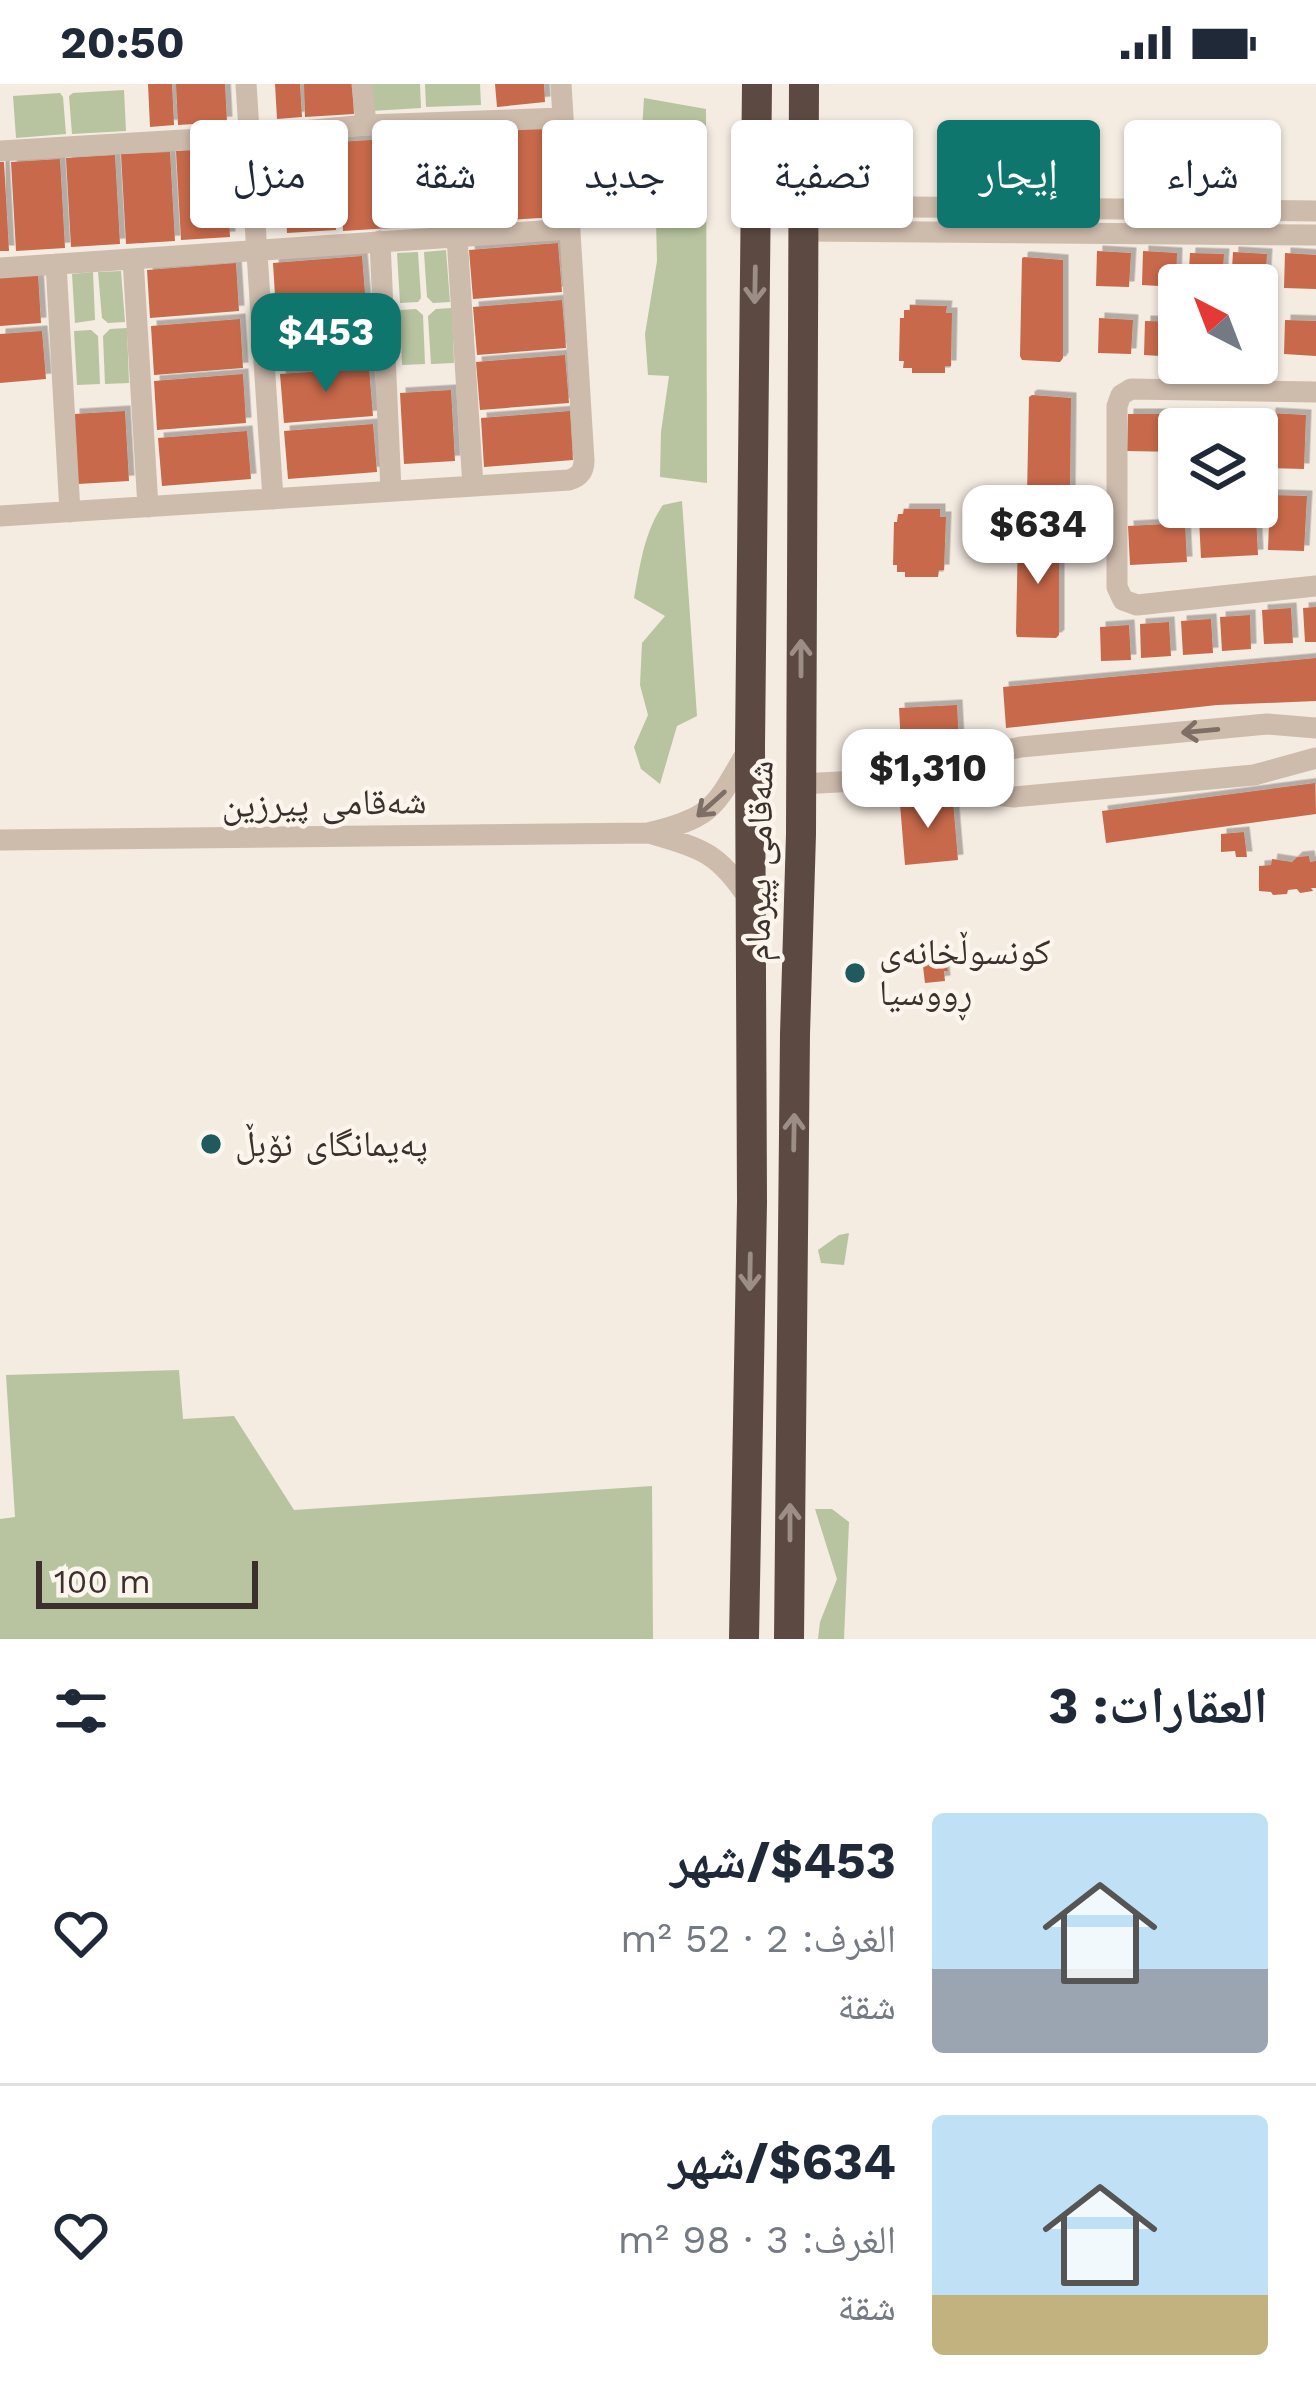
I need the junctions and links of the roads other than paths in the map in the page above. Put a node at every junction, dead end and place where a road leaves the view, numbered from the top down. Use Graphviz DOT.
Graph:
graph roads {
  1 [pos="246,84"];
  2 [pos="362,84"];
  3 [pos="562,84"];
  4 [pos="757,84"];
  5 [pos="804,84"];
  6 [pos="563,118"];
  7 [pos="249,120"];
  8 [pos="804,120"];
  9 [pos="367,125"];
  10 [pos="348,127"];
  11 [pos="190,140"];
  12 [pos="0,151"];
  13 [pos="1100,208"];
  14 [pos="1107,208"];
  15 [pos="1316,212"];
  16 [pos="913,225"];
  17 [pos="255,228"];
  18 [pos="805,228"];
  19 [pos="1068,228"];
  20 [pos="570,230"];
  21 [pos="1068,233"];
  22 [pos="1107,233"];
  23 [pos="1316,236"];
  24 [pos="458,237"];
  25 [pos="380,241"];
  26 [pos="256,250"];
  27 [pos="133,259"];
  28 [pos="56,264"];
  29 [pos="0,268"];
  30 [pos="1316,392"];
  31 [pos="472,486"];
  32 [pos="391,491"];
  33 [pos="273,499"];
  34 [pos="148,507"];
  35 [pos="70,512"];
  36 [pos="0,517"];
  37 [pos="1316,586"];
  38 [pos="1310,728"];
  39 [pos="750,747"];
  40 [pos="1312,759"];
  41 [pos="967,760"];
  42 [pos="929,783"];
  43 [pos="800,791"];
  44 [pos="970,792"];
  45 [pos="649,833"];
  46 [pos="0,840"];
  47 [pos="751,903"];
  48 [pos="744,1639"];
  49 [pos="789,1639"];
  1 -- 7 [label="street"];
  2 -- 9 [label="street"];
  3 -- 6 [label="street"];
  4 -- 39 [label="highway, شەقامی پیرمام, one-way"];
  5 -- 8 [label="highway, شەقامی پیرمام"];
  6 -- 9 [label="street"];
  6 -- 20 [label="street"];
  9 -- 10 [label="street"];
  11 -- 12 [label="street"];
  13 -- 14 [label="street"];
  14 -- 15 [label="street"];
  14 -- 22 [label="street"];
  16 -- 21 [label="street"];
  17 -- 26 [label="street"];
  43 -- 18 [label="highway, شەقامی پیرمام, one-way"];
  19 -- 21 [label="street"];
  20 -- 24 [label="street"];
  20 -- 31 [label="street"];
  21 -- 22 [label="street"];
  22 -- 23 [label="street"];
  24 -- 25 [label="street"];
  24 -- 31 [label="street"];
  25 -- 26 [label="street"];
  25 -- 32 [label="street"];
  26 -- 27 [label="street"];
  26 -- 33 [label="street"];
  27 -- 28 [label="street"];
  27 -- 34 [label="street"];
  28 -- 29 [label="street"];
  28 -- 35 [label="street"];
  30 -- 37 [label="street"];
  31 -- 32 [label="street"];
  32 -- 33 [label="street"];
  33 -- 34 [label="street"];
  34 -- 35 [label="street"];
  35 -- 36 [label="street"];
  38 -- 40 [label="street"];
  38 -- 41 [label="street, one-way"];
  39 -- 45 [label="street, one-way"];
  39 -- 47 [label="highway, شەقامی پیرمام"];
  40 -- 44 [label="street"];
  41 -- 42 [label="street"];
  41 -- 44 [label="street"];
  42 -- 43 [label="street"];
  42 -- 44 [label="street"];
  49 -- 43 [label="highway, شەقامی پیرمام, one-way"];
  45 -- 46 [label="street, شەقامی پیرزین"];
  45 -- 47 [label="street"];
  47 -- 48 [label="highway, شەقامی پیرمام, one-way"];
}
